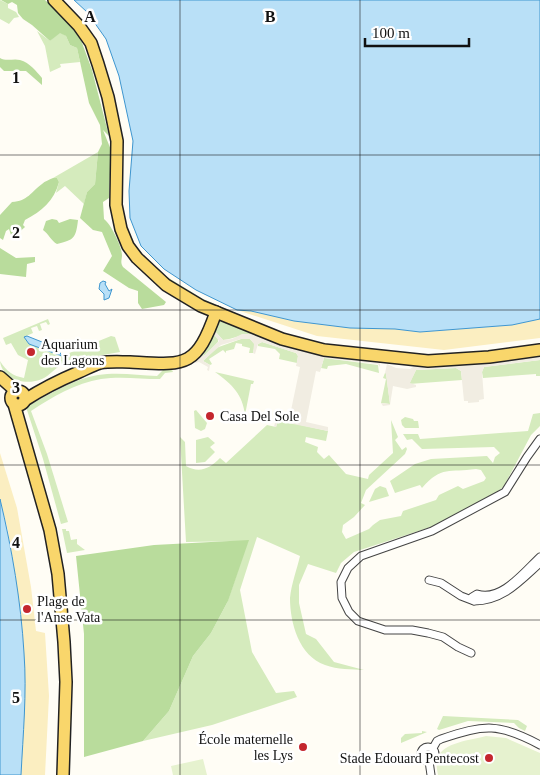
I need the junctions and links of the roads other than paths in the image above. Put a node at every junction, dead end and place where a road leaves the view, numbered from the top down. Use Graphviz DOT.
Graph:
graph roads {
  1 [pos="54,0"];
  2 [pos="216,312"];
  3 [pos="540,350"];
  4 [pos="0,377"];
  5 [pos="0,384"];
  6 [pos="18,398"];
  7 [pos="540,439"];
  8 [pos="540,557"];
  9 [pos="540,563"];
  10 [pos="429,580"];
  11 [pos="474,601"];
  12 [pos="471,653"];
  13 [pos="540,745"];
  14 [pos="433,748"];
  15 [pos="429,761"];
  16 [pos="63,775"];
  17 [pos="431,775"];
  1 -- 2 [label="main road"];
  2 -- 3 [label="main road"];
  2 -- 6 [label="main road"];
  4 -- 6 [label="main road"];
  5 -- 6 [label="main road"];
  6 -- 16 [label="main road"];
  7 -- 12 [label="street"];
  8 -- 11 [label="street"];
  9 -- 11 [label="street"];
  10 -- 11 [label="street"];
  13 -- 14 [label="street"];
  14 -- 15 [label="street"];
  14 -- 15 [label="street"];
  15 -- 17 [label="street"];
}
